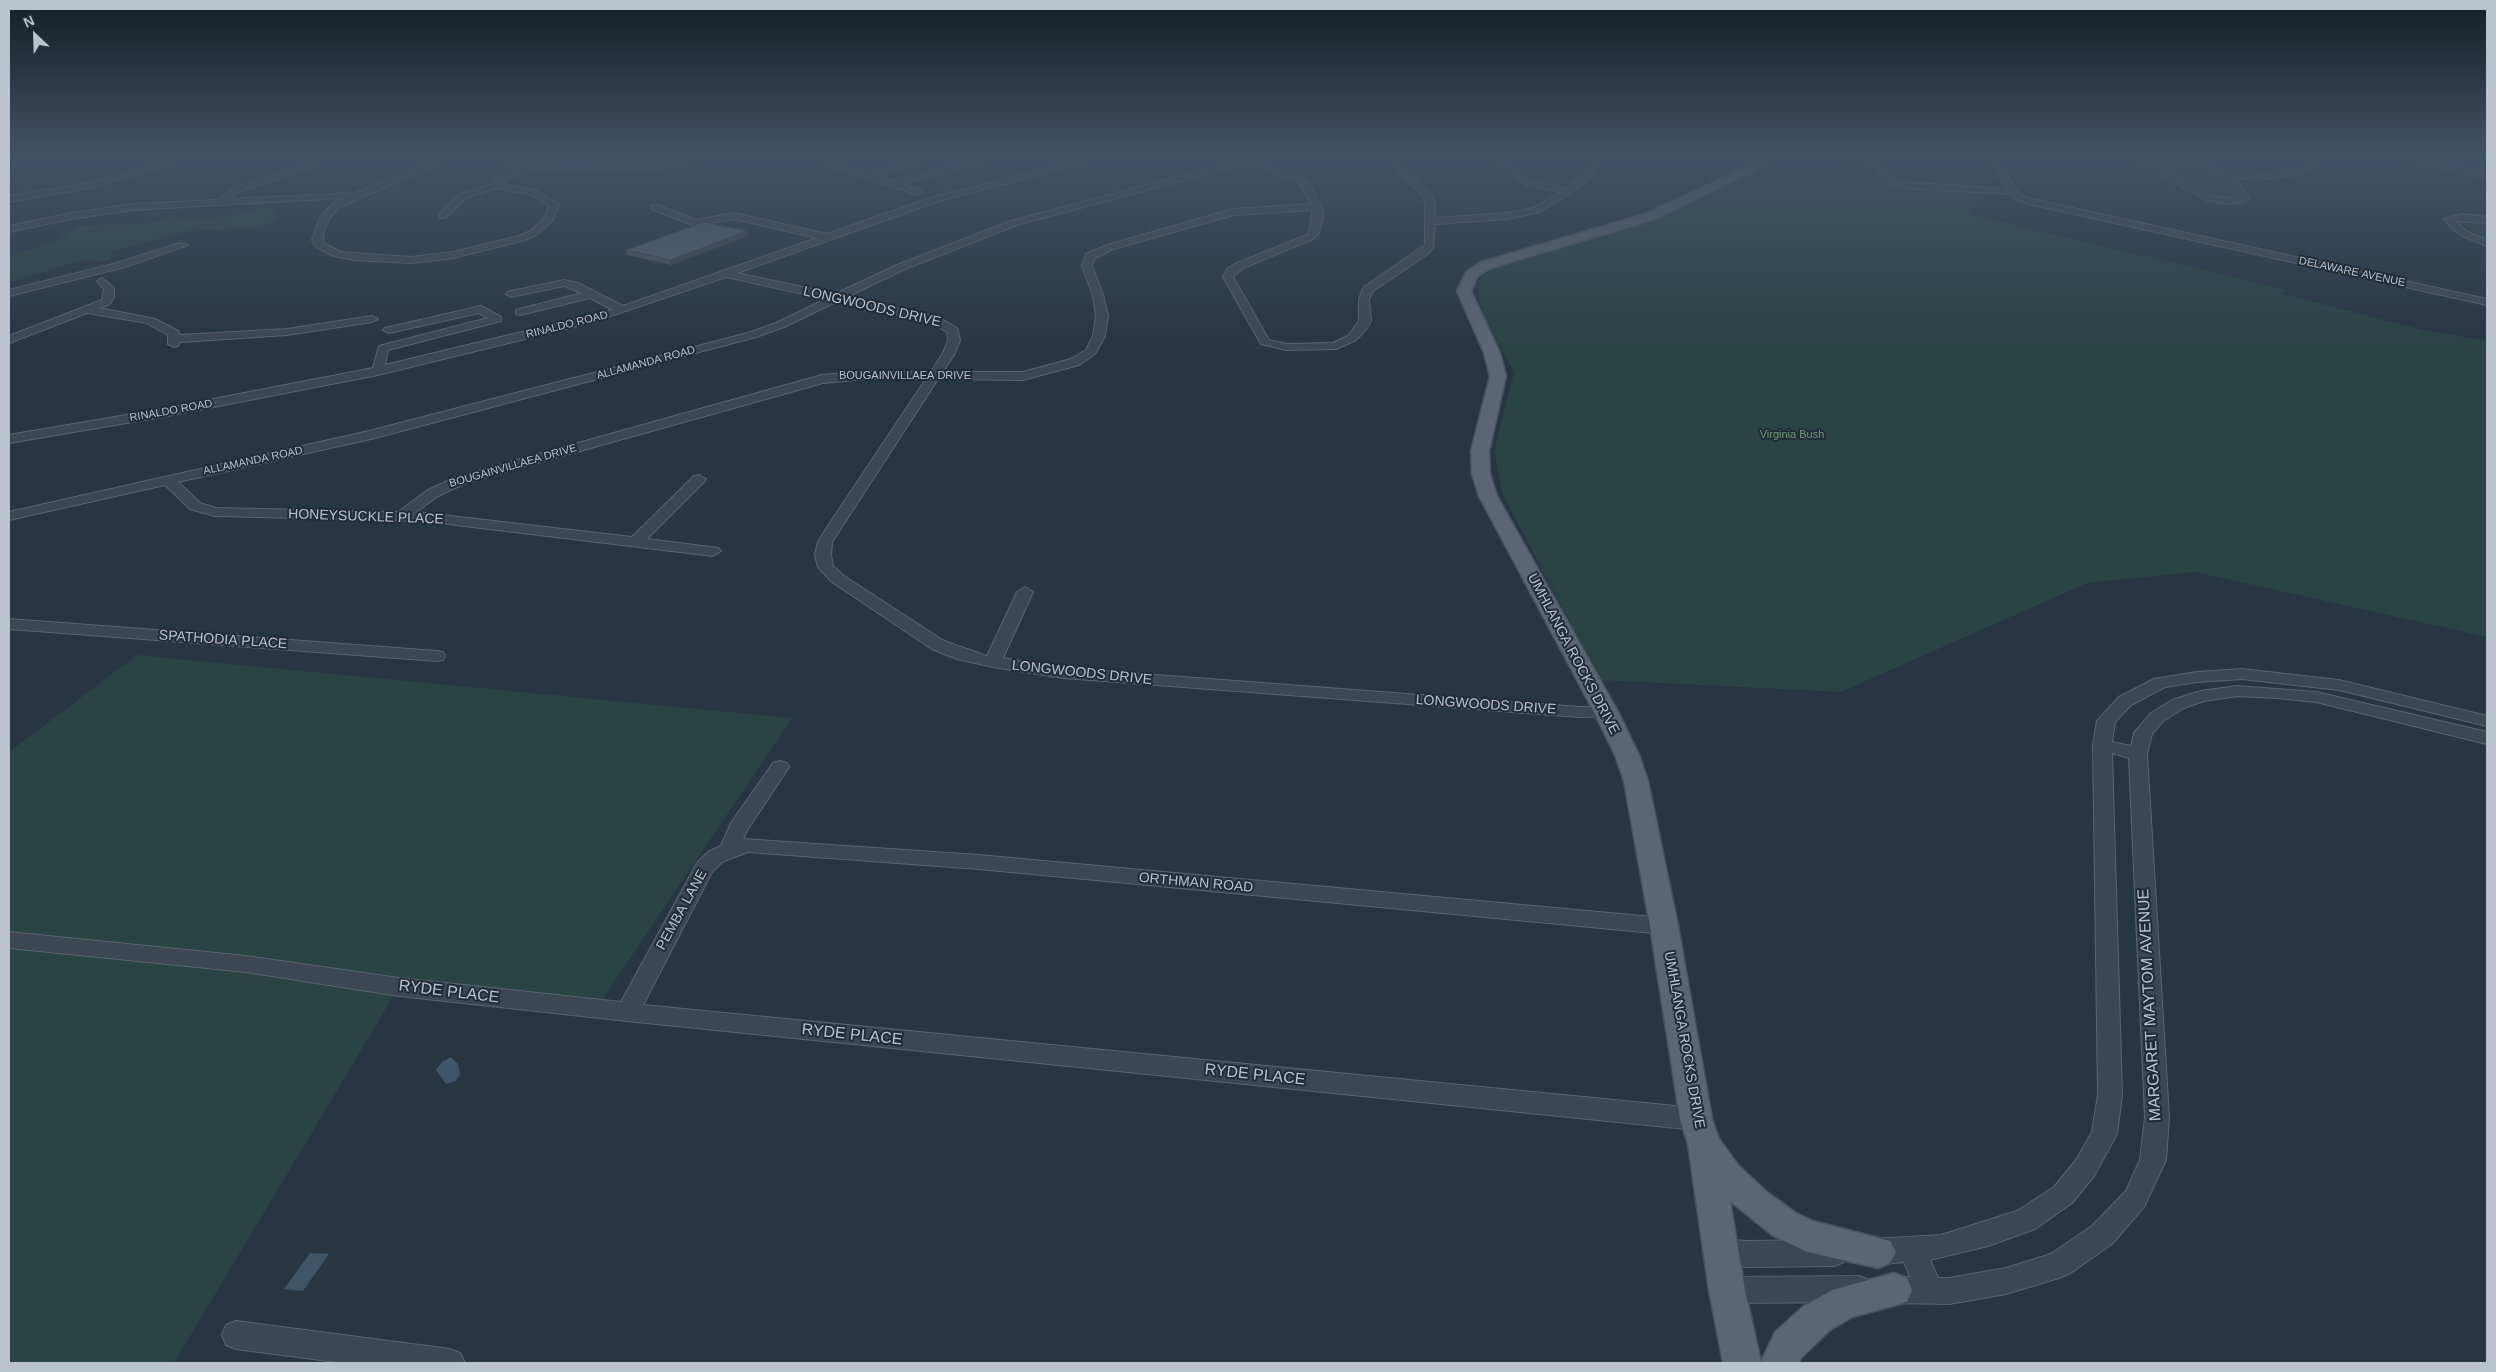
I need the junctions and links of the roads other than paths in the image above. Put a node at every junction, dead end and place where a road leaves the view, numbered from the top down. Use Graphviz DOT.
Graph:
graph roads {
  1 [pos="56,220"];
  2 [pos="324,220"];
  3 [pos="546,220"];
  4 [pos="687,220"];
  5 [pos="715,220"];
  6 [pos="753,220"];
  7 [pos="876,220"];
  8 [pos="1025,220"];
  9 [pos="1207,220"];
  10 [pos="1317,220"];
  11 [pos="1443,220"];
  12 [pos="1639,220"];
  13 [pos="2115,220"];
  14 [pos="2450,220"];
  15 [pos="1431,221"];
  16 [pos="9,229"];
  17 [pos="827,237"];
  18 [pos="2487,243"];
  19 [pos="183,245"];
  20 [pos="725,274"];
  21 [pos="102,282"];
  22 [pos="9,293"];
  23 [pos="511,294"];
  24 [pos="592,294"];
  25 [pos="835,298"];
  26 [pos="2487,302"];
  27 [pos="87,310"];
  28 [pos="622,310"];
  29 [pos="520,312"];
  30 [pos="372,319"];
  31 [pos="389,330"];
  32 [pos="9,340"];
  33 [pos="378,371"];
  34 [pos="934,375"];
  35 [pos="9,439"];
  36 [pos="698,479"];
  37 [pos="167,480"];
  38 [pos="9,516"];
  39 [pos="402,516"];
  40 [pos="635,542"];
  41 [pos="713,551"];
  42 [pos="1025,592"];
  43 [pos="9,624"];
  44 [pos="437,656"];
  45 [pos="993,662"];
  46 [pos="1606,712"];
  47 [pos="2478,728"];
  48 [pos="2102,745"];
  49 [pos="2138,754"];
  50 [pos="780,767"];
  51 [pos="729,850"];
  52 [pos="1664,926"];
  53 [pos="9,940"];
  54 [pos="627,1012"];
  55 [pos="1700,1132"];
  56 [pos="1912,1249"];
  57 [pos="1722,1252"];
  58 [pos="1878,1252"];
  59 [pos="1726,1290"];
  60 [pos="1894,1290"];
  61 [pos="1929,1290"];
  62 [pos="236,1336"];
  63 [pos="450,1363"];
  64 [pos="1742,1363"];
  65 [pos="1779,1363"];
  1 -- 16 [label="street"];
  2 -- 3 [label="street"];
  4 -- 5 [label="street"];
  6 -- 17 [label="street"];
  7 -- 17 [label="street, RINALDO ROAD"];
  8 -- 25 [label="street, ALLAMANDA ROAD"];
  9 -- 34 [label="street, BOUGAINVILLAEA DRIVE"];
  10 -- 15 [label="street"];
  11 -- 15 [label="street"];
  12 -- 46 [label="main road, UMHLANGA ROCKS DRIVE"];
  13 -- 26 [label="street, DELAWARE AVENUE"];
  14 -- 18 [label="street"];
  17 -- 20 [label="street, RINALDO ROAD"];
  19 -- 22 [label="street"];
  20 -- 25 [label="street, LONGWOODS DRIVE"];
  20 -- 28 [label="street, RINALDO ROAD"];
  21 -- 27 [label="street"];
  23 -- 24 [label="street"];
  24 -- 28 [label="street"];
  24 -- 29 [label="street"];
  25 -- 34 [label="street, LONGWOODS DRIVE"];
  25 -- 37 [label="street, ALLAMANDA ROAD"];
  27 -- 30 [label="street"];
  27 -- 32 [label="street"];
  28 -- 33 [label="street, RINALDO ROAD"];
  31 -- 33 [label="street"];
  33 -- 35 [label="street, RINALDO ROAD"];
  34 -- 39 [label="street, BOUGAINVILLAEA DRIVE"];
  34 -- 45 [label="street, LONGWOODS DRIVE"];
  36 -- 40 [label="street"];
  37 -- 38 [label="street, ALLAMANDA ROAD"];
  37 -- 39 [label="street, HONEYSUCKLE PLACE"];
  39 -- 40 [label="street, HONEYSUCKLE PLACE"];
  40 -- 41 [label="street, HONEYSUCKLE PLACE"];
  42 -- 45 [label="street"];
  43 -- 44 [label="street, SPATHODIA PLACE"];
  45 -- 46 [label="street, LONGWOODS DRIVE"];
  46 -- 52 [label="main road, UMHLANGA ROCKS DRIVE"];
  47 -- 48 [label="street, MARGARET MAYTOM AVENUE"];
  47 -- 49 [label="street, MARGARET MAYTOM AVENUE"];
  48 -- 49 [label="street"];
  48 -- 56 [label="street, MARGARET MAYTOM AVENUE"];
  49 -- 61 [label="street, MARGARET MAYTOM AVENUE"];
  50 -- 51 [label="street"];
  51 -- 52 [label="street, ORTHMAN ROAD"];
  51 -- 54 [label="street, PEMBA LANE"];
  52 -- 55 [label="main road, UMHLANGA ROCKS DRIVE"];
  53 -- 54 [label="street, RYDE PLACE"];
  54 -- 55 [label="street, RYDE PLACE"];
  55 -- 57 [label="main road, UMHLANGA ROCKS DRIVE"];
  55 -- 58 [label="main road"];
  56 -- 58 [label="street, MARGARET MAYTOM AVENUE"];
  56 -- 61 [label="street"];
  57 -- 58 [label="street, MARGARET MAYTOM AVENUE"];
  57 -- 59 [label="main road, UMHLANGA ROCKS DRIVE"];
  59 -- 60 [label="street, MARGARET MAYTOM AVENUE"];
  59 -- 64 [label="main road, UMHLANGA ROCKS DRIVE"];
  60 -- 61 [label="street, MARGARET MAYTOM AVENUE"];
  60 -- 65 [label="main road"];
  62 -- 63 [label="street"];
}
